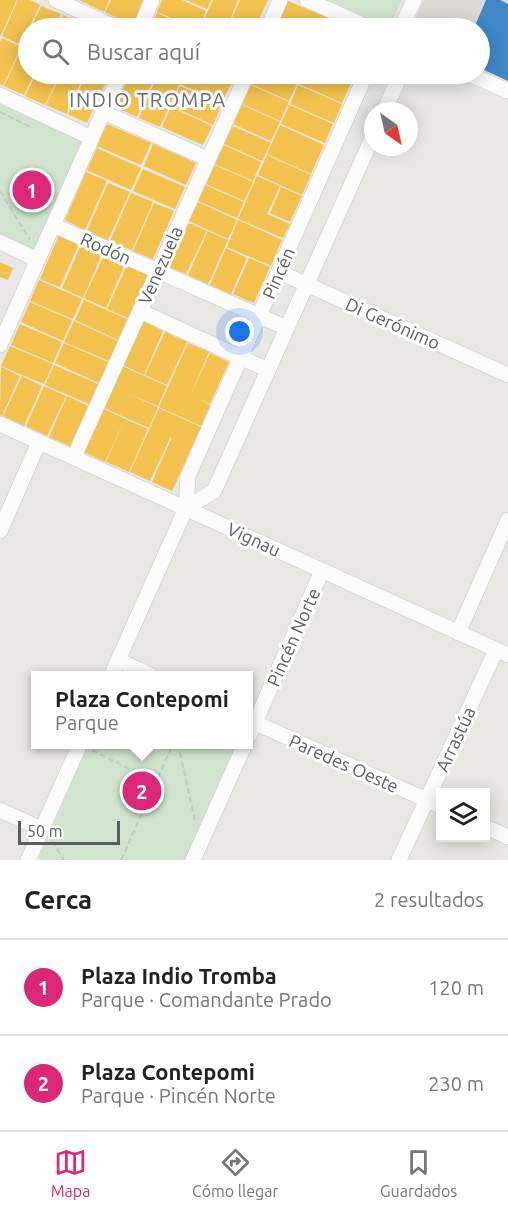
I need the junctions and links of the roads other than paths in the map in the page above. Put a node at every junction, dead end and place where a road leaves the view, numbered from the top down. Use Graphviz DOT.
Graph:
graph roads {
  1 [pos="56,0"];
  2 [pos="152,0"];
  3 [pos="280,0"];
  4 [pos="307,0"];
  5 [pos="414,0"];
  6 [pos="95,18"];
  7 [pos="144,18"];
  8 [pos="272,18"];
  9 [pos="348,18"];
  10 [pos="406,18"];
  11 [pos="490,83"];
  12 [pos="116,84"];
  13 [pos="242,84"];
  14 [pos="362,84"];
  15 [pos="396,84"];
  16 [pos="508,91"];
  17 [pos="0,95"];
  18 [pos="388,102"];
  19 [pos="103,112"];
  20 [pos="92,138"];
  21 [pos="364,156"];
  22 [pos="208,159"];
  23 [pos="53,225"];
  24 [pos="0,242"];
  25 [pos="36,253"];
  26 [pos="158,271"];
  27 [pos="279,272"];
  28 [pos="306,284"];
  29 [pos="140,311"];
  30 [pos="259,316"];
  31 [pos="287,328"];
  32 [pos="0,345"];
  33 [pos="241,358"];
  34 [pos="268,370"];
  35 [pos="508,375"];
  36 [pos="0,424"];
  37 [pos="39,442"];
  38 [pos="74,458"];
  39 [pos="186,508"];
  40 [pos="508,520"];
  41 [pos="0,531"];
  42 [pos="322,571"];
  43 [pos="458,633"];
  44 [pos="502,653"];
  45 [pos="118,660"];
  46 [pos="113,671"];
  47 [pos="143,671"];
  48 [pos="253,722"];
  49 [pos="253,727"];
  50 [pos="82,749"];
  51 [pos="243,749"];
  52 [pos="434,803"];
  53 [pos="0,810"];
  54 [pos="490,829"];
  55 [pos="45,832"];
  56 [pos="508,837"];
  57 [pos="28,860"];
  58 [pos="193,860"];
  59 [pos="399,860"];
  1 -- 6 [label="street"];
  2 -- 7 [label="street"];
  3 -- 8 [label="street"];
  4 -- 9 [label="street"];
  5 -- 10 [label="street"];
  11 -- 16 [label="street"];
  12 -- 19 [label="street"];
  13 -- 22 [label="street, Venezuela"];
  14 -- 27 [label="street, Pincén"];
  15 -- 18 [label="street"];
  17 -- 20 [label="street"];
  19 -- 20 [label="street"];
  19 -- 22 [label="street"];
  20 -- 23 [label="street"];
  21 -- 28 [label="street, Pincén"];
  22 -- 26 [label="street, Venezuela"];
  23 -- 25 [label="street"];
  23 -- 26 [label="street, Rodón"];
  24 -- 25 [label="street"];
  25 -- 32 [label="street"];
  26 -- 29 [label="street, Venezuela"];
  26 -- 30 [label="street, Rodón"];
  27 -- 28 [label="street, Di Gerónimo"];
  27 -- 30 [label="street, Pincén"];
  28 -- 31 [label="street, Pincén"];
  28 -- 35 [label="street, Di Gerónimo"];
  29 -- 33 [label="street"];
  29 -- 38 [label="street, Venezuela"];
  30 -- 31 [label="street, Rodón"];
  30 -- 33 [label="street, Pincén"];
  31 -- 34 [label="street, Pincén"];
  33 -- 34 [label="street"];
  33 -- 39 [label="street, Pincén"];
  34 -- 39 [label="street, Pincén"];
  36 -- 37 [label="street, Vignau"];
  37 -- 38 [label="street, Vignau"];
  37 -- 41 [label="street"];
  38 -- 39 [label="street, Vignau"];
  39 -- 42 [label="street, Vignau"];
  39 -- 45 [label="street, Pincén"];
  40 -- 43 [label="street"];
  42 -- 43 [label="street, Vignau"];
  42 -- 48 [label="street, Pincén Norte"];
  43 -- 44 [label="street, Vignau"];
  44 -- 52 [label="street, Arrastúa"];
  45 -- 46 [label="street, Pincén"];
  45 -- 47 [label="street"];
  49 -- 52 [label="street, Paredes Oeste"];
  50 -- 55 [label="street"];
  51 -- 58 [label="street"];
  52 -- 59 [label="street, Arrastúa"];
  53 -- 55 [label="street"];
  54 -- 56 [label="street"];
  55 -- 57 [label="street"];
}
